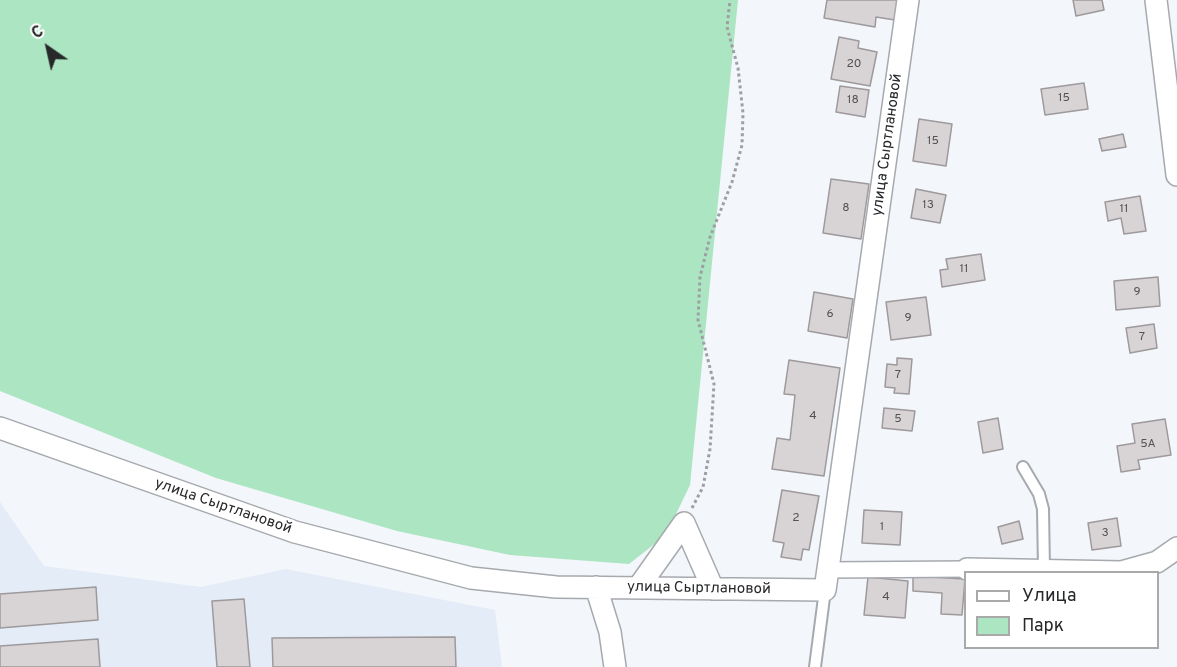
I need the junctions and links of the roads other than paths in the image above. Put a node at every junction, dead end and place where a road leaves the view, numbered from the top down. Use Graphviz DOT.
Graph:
graph roads {
  1 [pos="908,0"];
  2 [pos="1156,0"];
  3 [pos="1177,175"];
  4 [pos="0,428"];
  5 [pos="1023,467"];
  6 [pos="1177,548"];
  7 [pos="967,569"];
  8 [pos="1044,570"];
  9 [pos="1082,571"];
  10 [pos="1125,571"];
  11 [pos="827,580"];
  12 [pos="596,587"];
  13 [pos="638,588"];
  14 [pos="713,589"];
  15 [pos="615,667"];
  16 [pos="815,667"];
  1 -- 11 [label="street, улица Сыртлановой"];
  2 -- 3 [label="street"];
  4 -- 12 [label="street, улица Сыртлановой"];
  5 -- 8 [label="lane"];
  6 -- 10 [label="street"];
  7 -- 8 [label="street"];
  7 -- 11 [label="street"];
  8 -- 9 [label="street"];
  11 -- 14 [label="street, улица Сыртлановой"];
  11 -- 16 [label="lane"];
  12 -- 13 [label="street, улица Сыртлановой"];
  12 -- 15 [label="street"];
  13 -- 14 [label="street, улица Сыртлановой"];
  13 -- 14 [label="street"];
}
